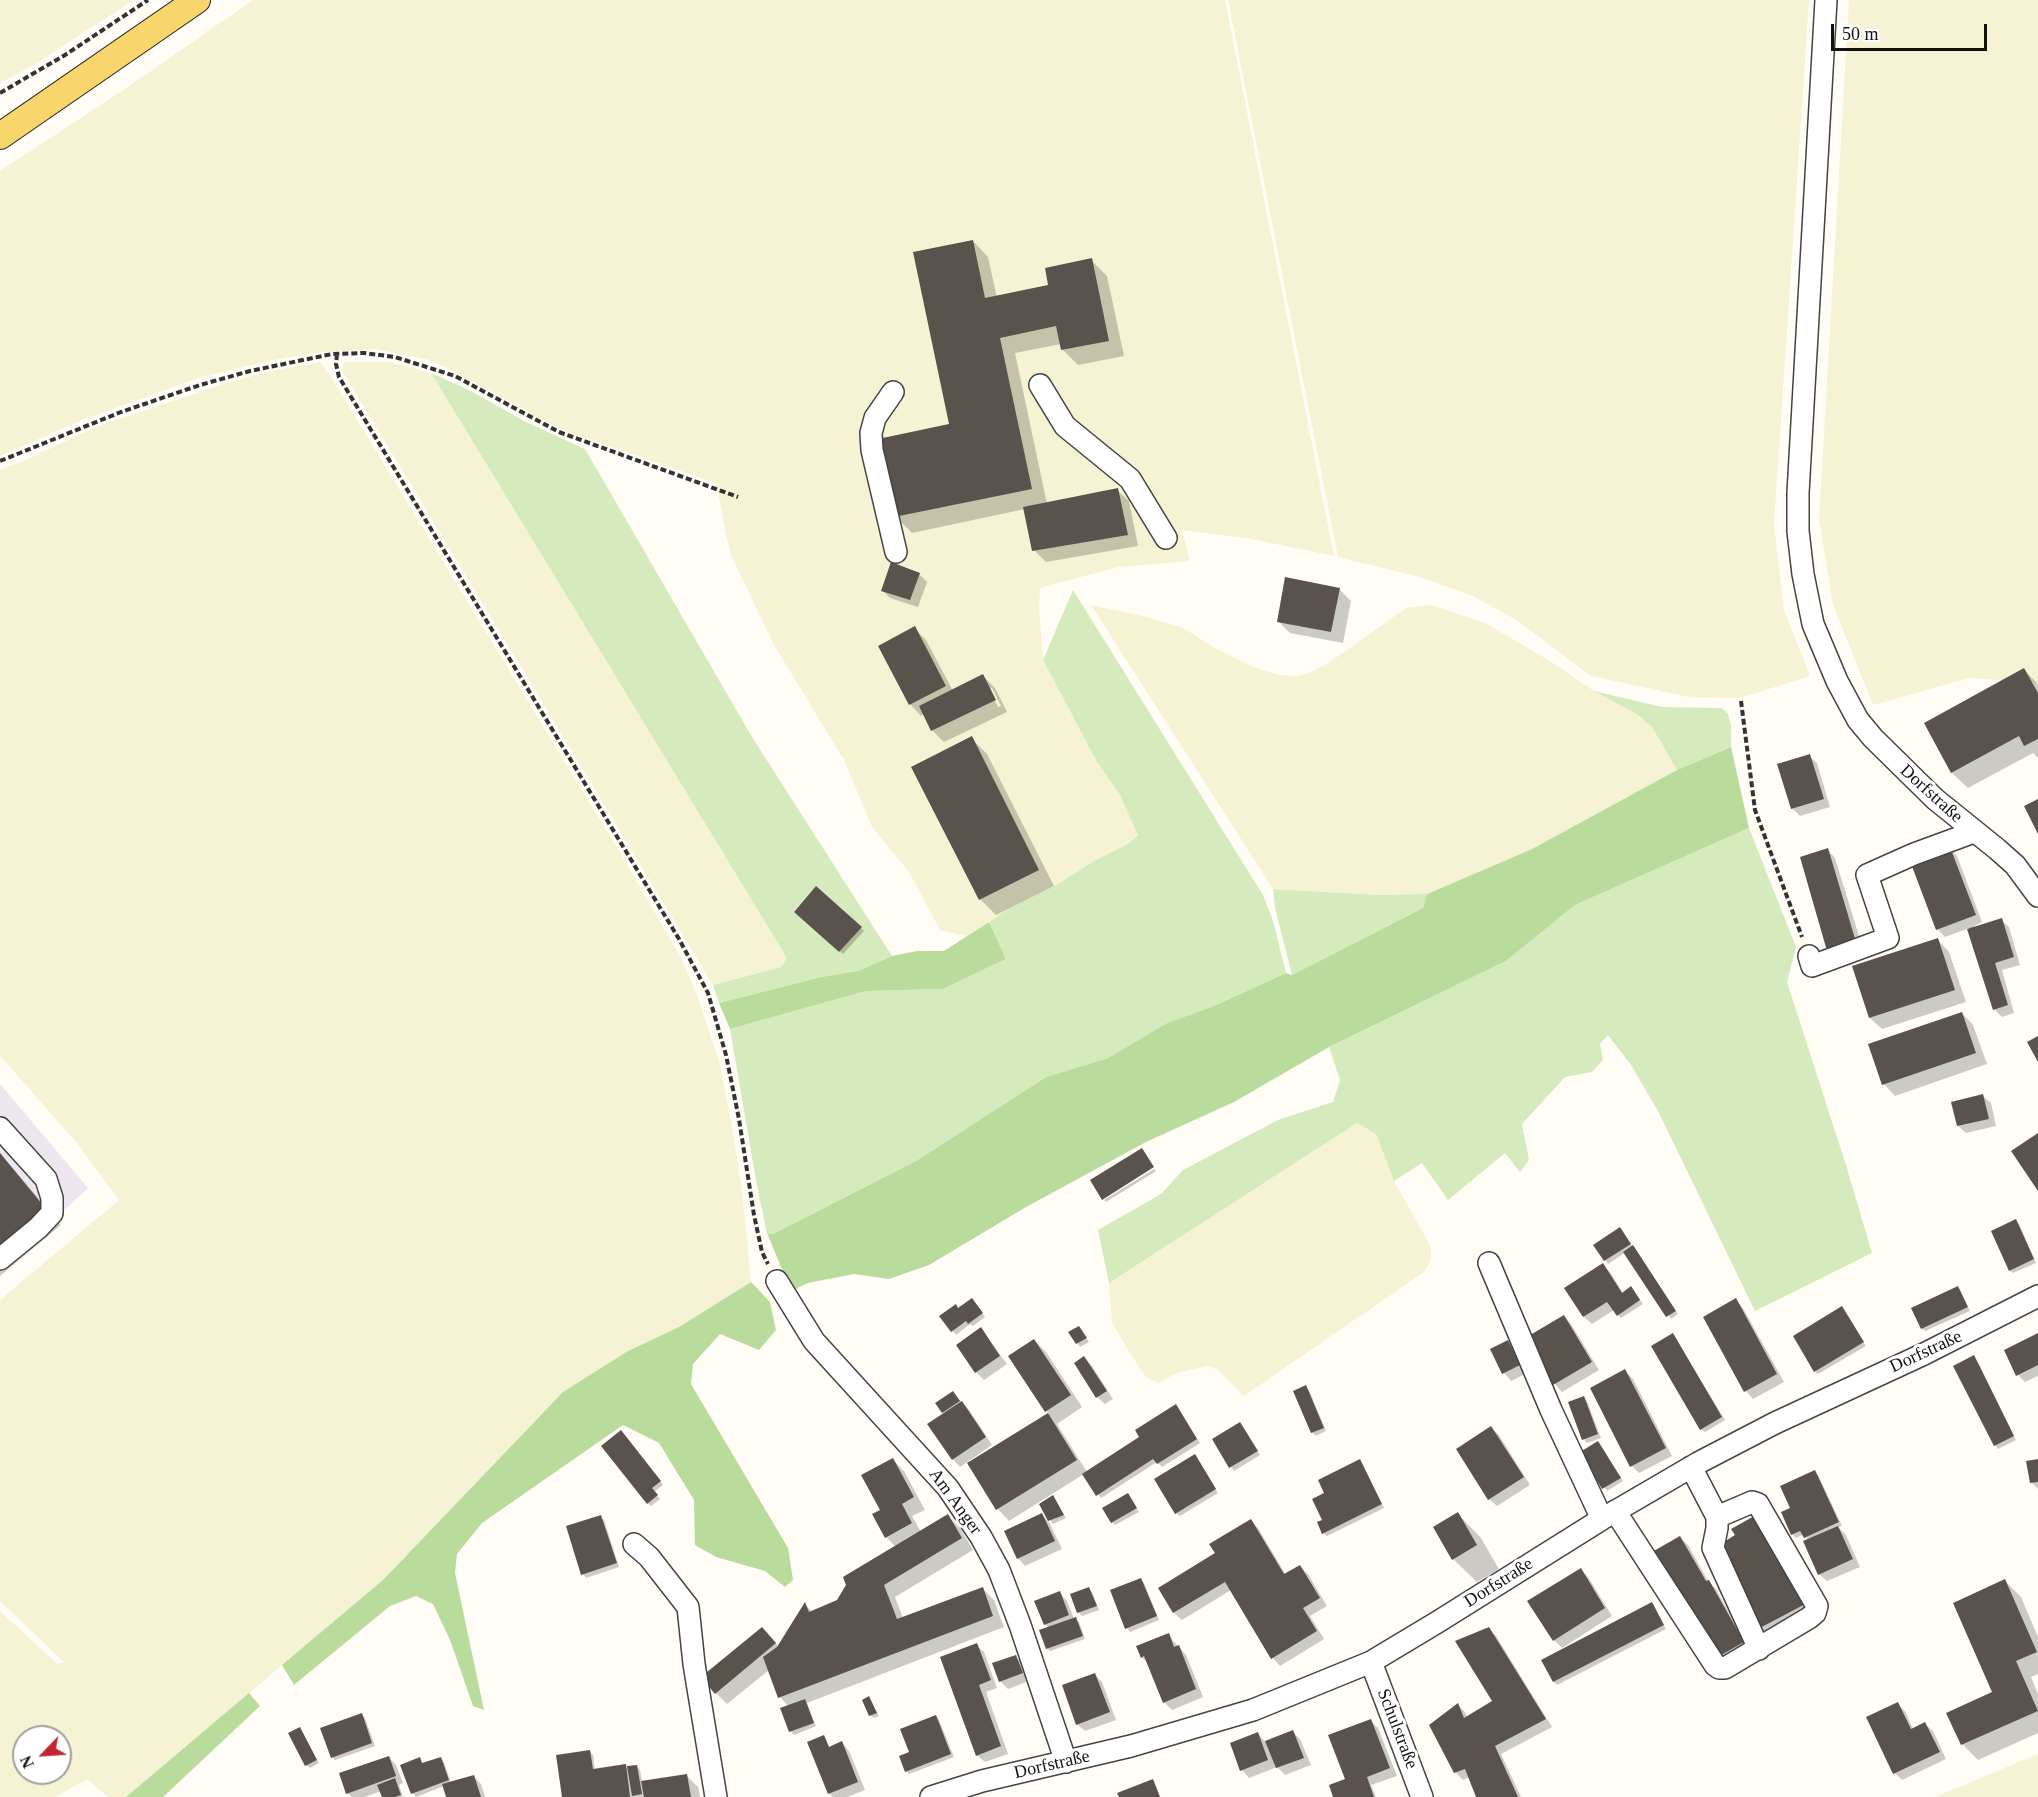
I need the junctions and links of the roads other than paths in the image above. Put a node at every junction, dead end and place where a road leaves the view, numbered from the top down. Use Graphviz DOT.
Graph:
graph roads {
  1 [pos="197,0"];
  2 [pos="1826,0"];
  3 [pos="0,136"];
  4 [pos="1040,385"];
  5 [pos="893,392"];
  6 [pos="1166,538"];
  7 [pos="896,552"];
  8 [pos="1974,832"];
  9 [pos="2038,896"];
  10 [pos="1809,956"];
  11 [pos="0,1128"];
  12 [pos="0,1259"];
  13 [pos="1488,1263"];
  14 [pos="777,1281"];
  15 [pos="2038,1296"];
  16 [pos="1691,1467"];
  17 [pos="1608,1515"];
  18 [pos="1717,1517"];
  19 [pos="634,1544"];
  20 [pos="1759,1649"];
  21 [pos="1371,1662"];
  22 [pos="1066,1762"];
  23 [pos="985,1789"];
  24 [pos="716,1797"];
  25 [pos="931,1797"];
  26 [pos="1422,1797"];
  1 -- 3 [label="main road"];
  2 -- 8 [label="street, Dorfstraße"];
  4 -- 6 [label="street"];
  5 -- 7 [label="street"];
  8 -- 9 [label="street, Dorfstraße"];
  8 -- 10 [label="street"];
  11 -- 12 [label="street"];
  13 -- 17 [label="street"];
  14 -- 22 [label="street, Am Anger"];
  15 -- 16 [label="street, Dorfstraße"];
  16 -- 17 [label="street, Dorfstraße"];
  16 -- 18 [label="street"];
  17 -- 20 [label="street"];
  17 -- 21 [label="street, Dorfstraße"];
  18 -- 20 [label="street"];
  18 -- 20 [label="street"];
  19 -- 24 [label="street"];
  21 -- 22 [label="street, Dorfstraße"];
  21 -- 26 [label="street, Schulstraße"];
  22 -- 23 [label="street, Dorfstraße"];
  23 -- 25 [label="street, Dorfstraße"];
}
